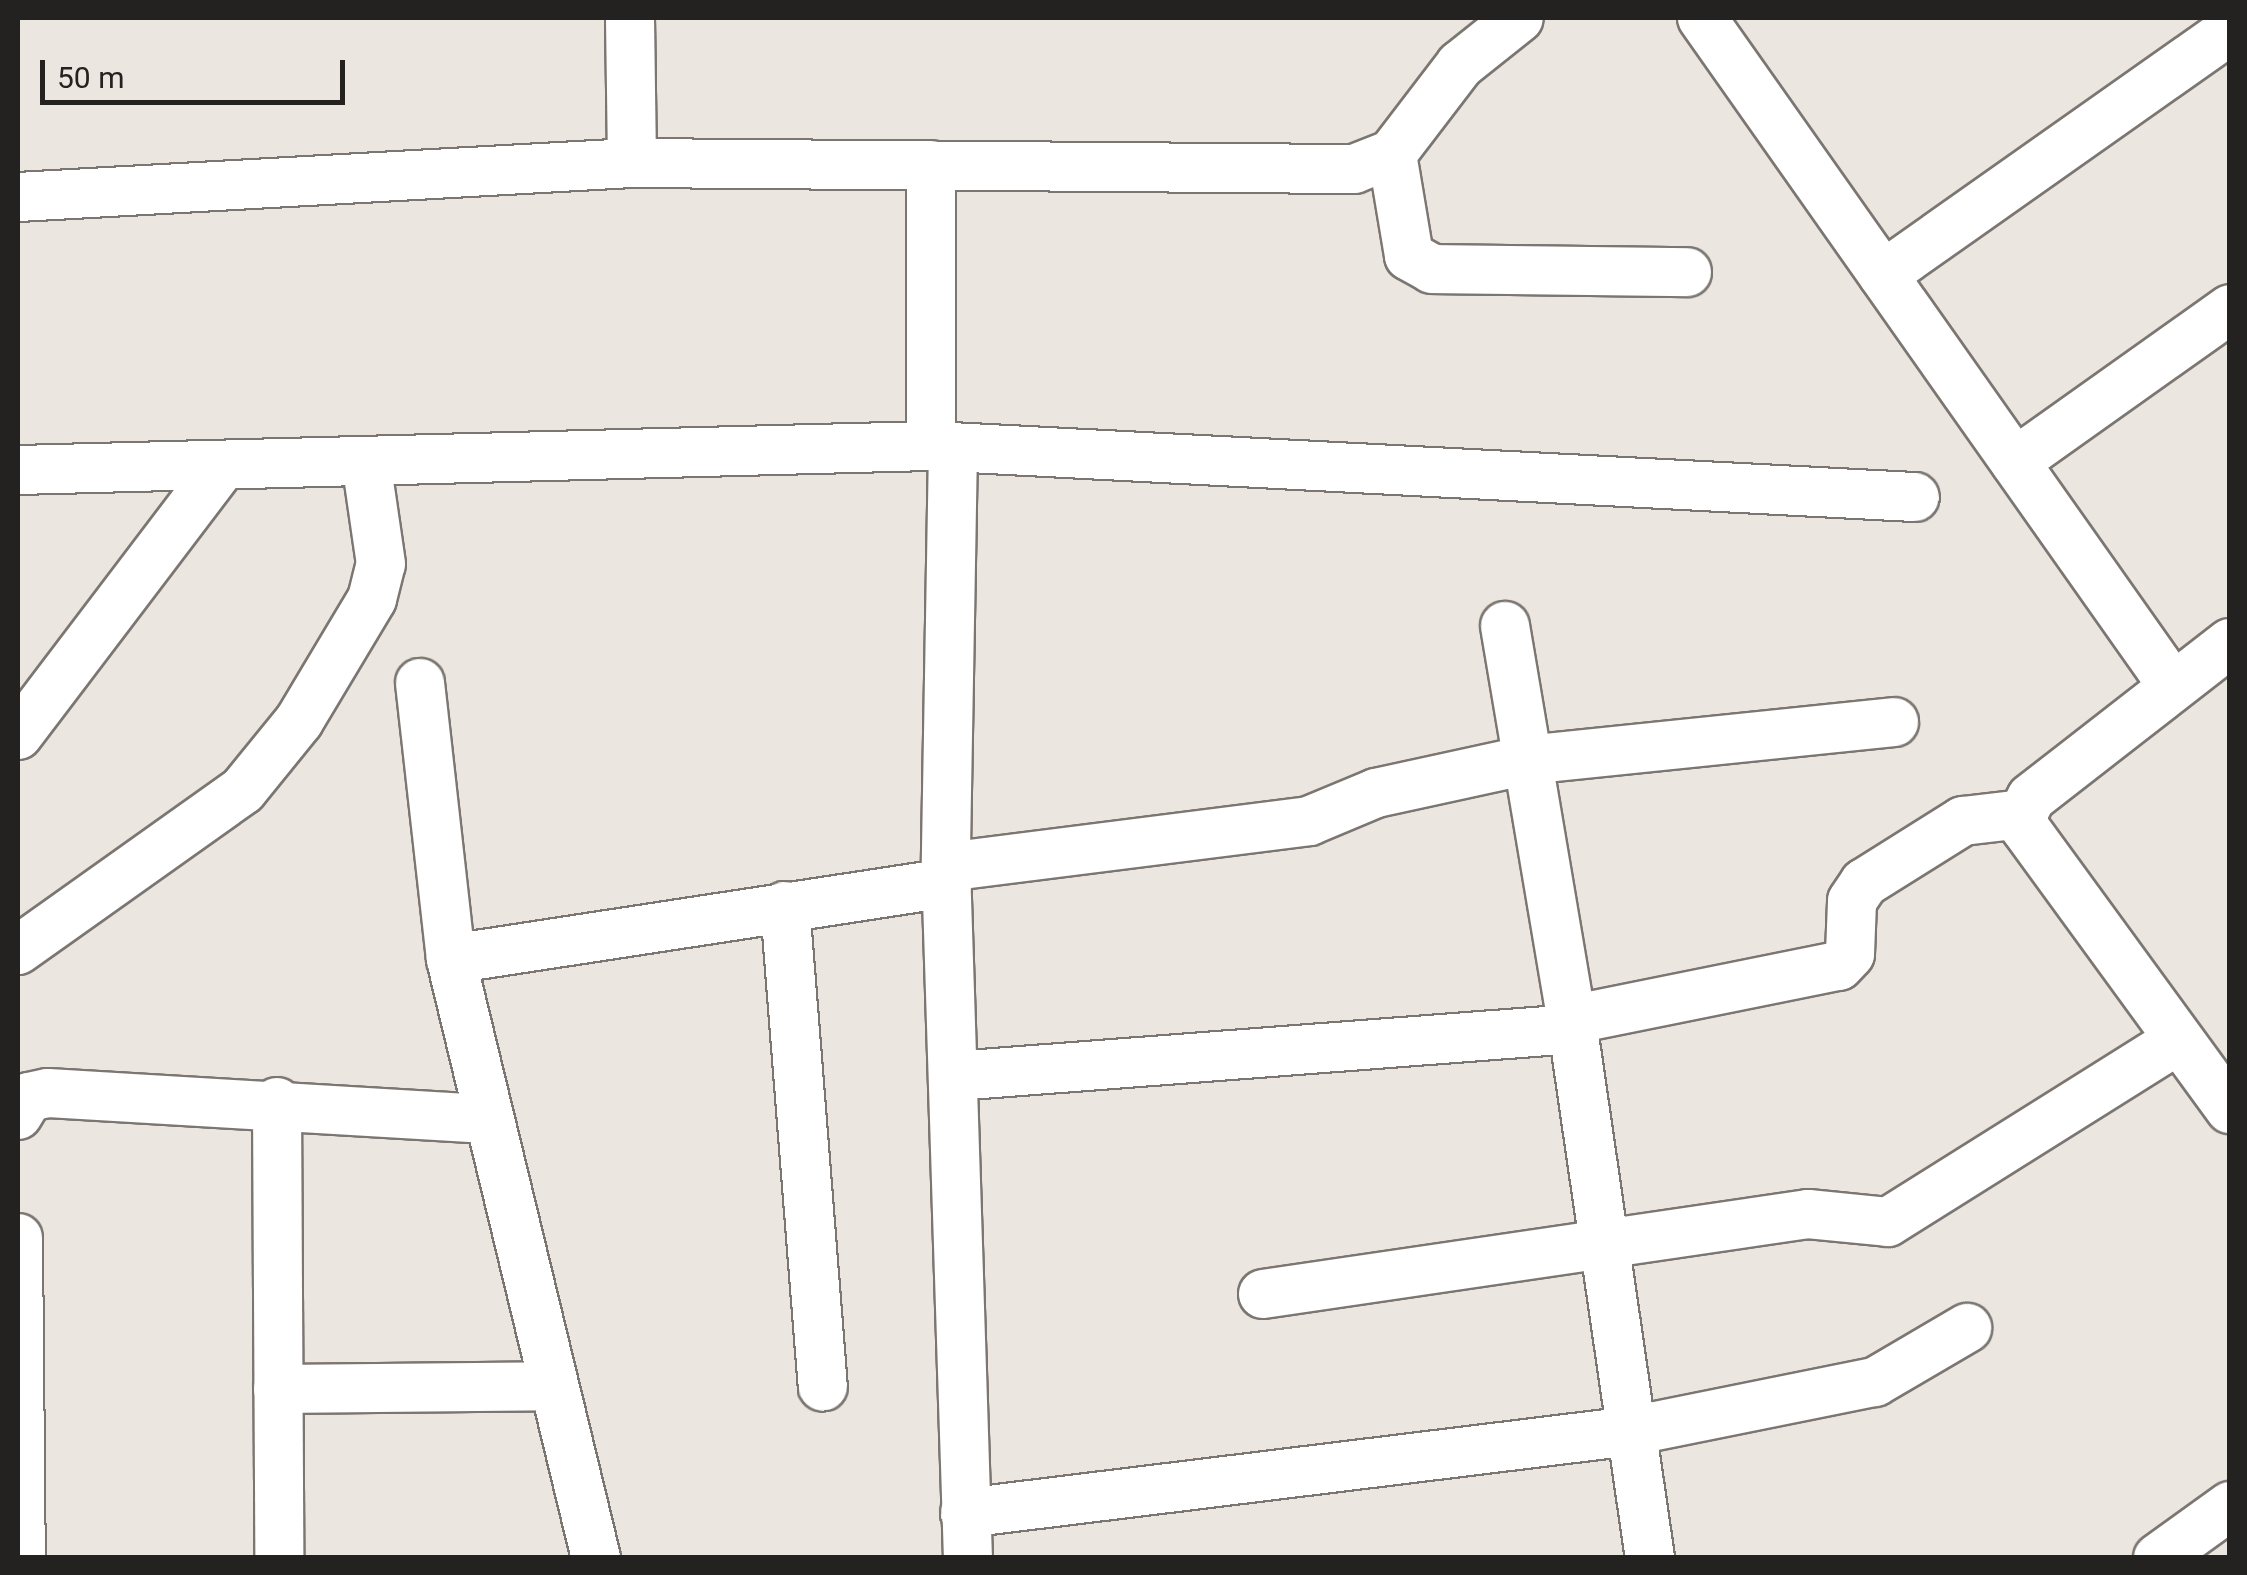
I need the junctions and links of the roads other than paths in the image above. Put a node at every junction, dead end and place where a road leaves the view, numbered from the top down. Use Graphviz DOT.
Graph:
graph roads {
  1 [pos="630,18"];
  2 [pos="1520,18"];
  3 [pos="1702,18"];
  4 [pos="2230,30"];
  5 [pos="1392,154"];
  6 [pos="632,164"];
  7 [pos="931,166"];
  8 [pos="18,197"];
  9 [pos="1687,272"];
  10 [pos="1883,275"];
  11 [pos="2230,308"];
  12 [pos="942,447"];
  13 [pos="366,460"];
  14 [pos="2015,462"];
  15 [pos="223,465"];
  16 [pos="18,470"];
  17 [pos="1915,496"];
  18 [pos="1505,626"];
  19 [pos="2230,643"];
  20 [pos="420,684"];
  21 [pos="2172,685"];
  22 [pos="1894,722"];
  23 [pos="18,734"];
  24 [pos="1527,760"];
  25 [pos="2023,814"];
  26 [pos="946,875"];
  27 [pos="785,906"];
  28 [pos="18,950"];
  29 [pos="450,959"];
  30 [pos="1572,1024"];
  31 [pos="2178,1040"];
  32 [pos="955,1076"];
  33 [pos="277,1102"];
  34 [pos="2230,1110"];
  35 [pos="18,1115"];
  36 [pos="487,1118"];
  37 [pos="18,1238"];
  38 [pos="1606,1244"];
  39 [pos="1263,1294"];
  40 [pos="1967,1328"];
  41 [pos="552,1386"];
  42 [pos="823,1386"];
  43 [pos="278,1389"];
  44 [pos="1631,1432"];
  45 [pos="2230,1506"];
  46 [pos="967,1535"];
  47 [pos="21,1558"];
  48 [pos="279,1558"];
  49 [pos="596,1558"];
  50 [pos="1650,1558"];
  51 [pos="2158,1558"];
  1 -- 6 [label="street"];
  2 -- 5 [label="street"];
  3 -- 10 [label="street"];
  4 -- 10 [label="street"];
  5 -- 7 [label="street"];
  5 -- 9 [label="street"];
  6 -- 7 [label="street"];
  6 -- 8 [label="street"];
  7 -- 12 [label="street"];
  10 -- 14 [label="street"];
  11 -- 14 [label="street"];
  12 -- 13 [label="street"];
  12 -- 17 [label="street"];
  12 -- 26 [label="street"];
  13 -- 15 [label="street"];
  13 -- 28 [label="street"];
  14 -- 21 [label="street"];
  15 -- 16 [label="street"];
  15 -- 23 [label="street"];
  18 -- 24 [label="street"];
  19 -- 21 [label="street"];
  20 -- 29 [label="street"];
  21 -- 25 [label="street"];
  22 -- 24 [label="street"];
  24 -- 26 [label="street"];
  24 -- 30 [label="street"];
  25 -- 30 [label="street"];
  25 -- 31 [label="street"];
  26 -- 27 [label="street"];
  26 -- 32 [label="street"];
  27 -- 29 [label="street"];
  27 -- 42 [label="street"];
  29 -- 36 [label="street"];
  30 -- 32 [label="street"];
  30 -- 38 [label="street"];
  31 -- 34 [label="street"];
  31 -- 38 [label="street"];
  32 -- 46 [label="street"];
  33 -- 35 [label="street"];
  33 -- 36 [label="street"];
  33 -- 43 [label="street"];
  36 -- 41 [label="street"];
  37 -- 47 [label="street"];
  38 -- 39 [label="street"];
  38 -- 44 [label="street"];
  40 -- 44 [label="street"];
  41 -- 43 [label="street"];
  41 -- 49 [label="street"];
  43 -- 48 [label="street"];
  44 -- 46 [label="street"];
  44 -- 50 [label="street"];
  45 -- 51 [label="street"];
}
